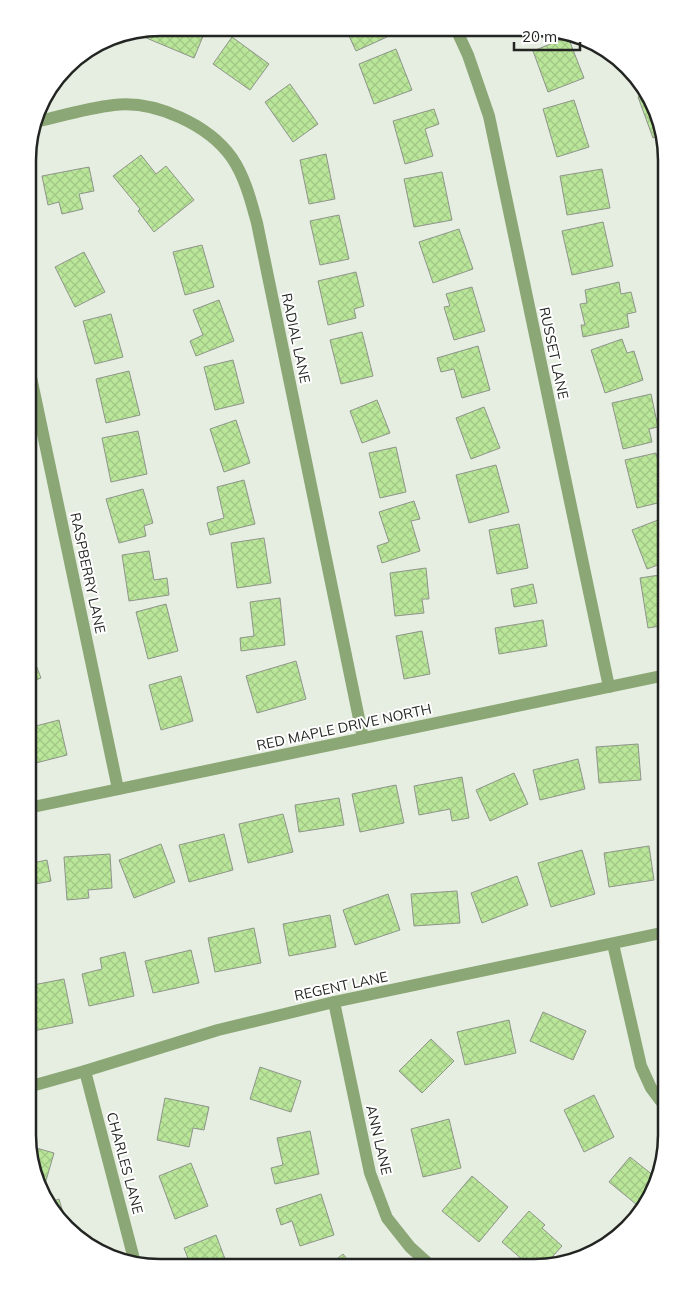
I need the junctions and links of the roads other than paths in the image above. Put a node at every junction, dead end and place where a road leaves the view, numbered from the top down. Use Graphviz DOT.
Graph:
graph roads {
  1 [pos="459,36"];
  2 [pos="43,120"];
  3 [pos="36,400"];
  4 [pos="657,677"];
  5 [pos="609,687"];
  6 [pos="363,738"];
  7 [pos="118,789"];
  8 [pos="36,806"];
  9 [pos="657,934"];
  10 [pos="613,944"];
  11 [pos="334,1002"];
  12 [pos="85,1071"];
  13 [pos="36,1085"];
  14 [pos="657,1095"];
  15 [pos="134,1256"];
  16 [pos="423,1259"];
  1 -- 5 [label="street, RUSSET LANE"];
  2 -- 6 [label="street, RADIAL LANE"];
  3 -- 7 [label="street, RASPBERRY LANE"];
  4 -- 5 [label="street, RED MAPLE DRIVE NORTH"];
  5 -- 6 [label="street, RED MAPLE DRIVE NORTH"];
  6 -- 7 [label="street, RED MAPLE DRIVE NORTH"];
  7 -- 8 [label="street, RED MAPLE DRIVE NORTH"];
  9 -- 10 [label="street, REGENT LANE"];
  10 -- 11 [label="street, REGENT LANE"];
  10 -- 14 [label="street"];
  11 -- 12 [label="street, REGENT LANE"];
  11 -- 16 [label="street, ANN LANE"];
  12 -- 13 [label="street, REGENT LANE"];
  12 -- 15 [label="street, CHARLES LANE"];
}
